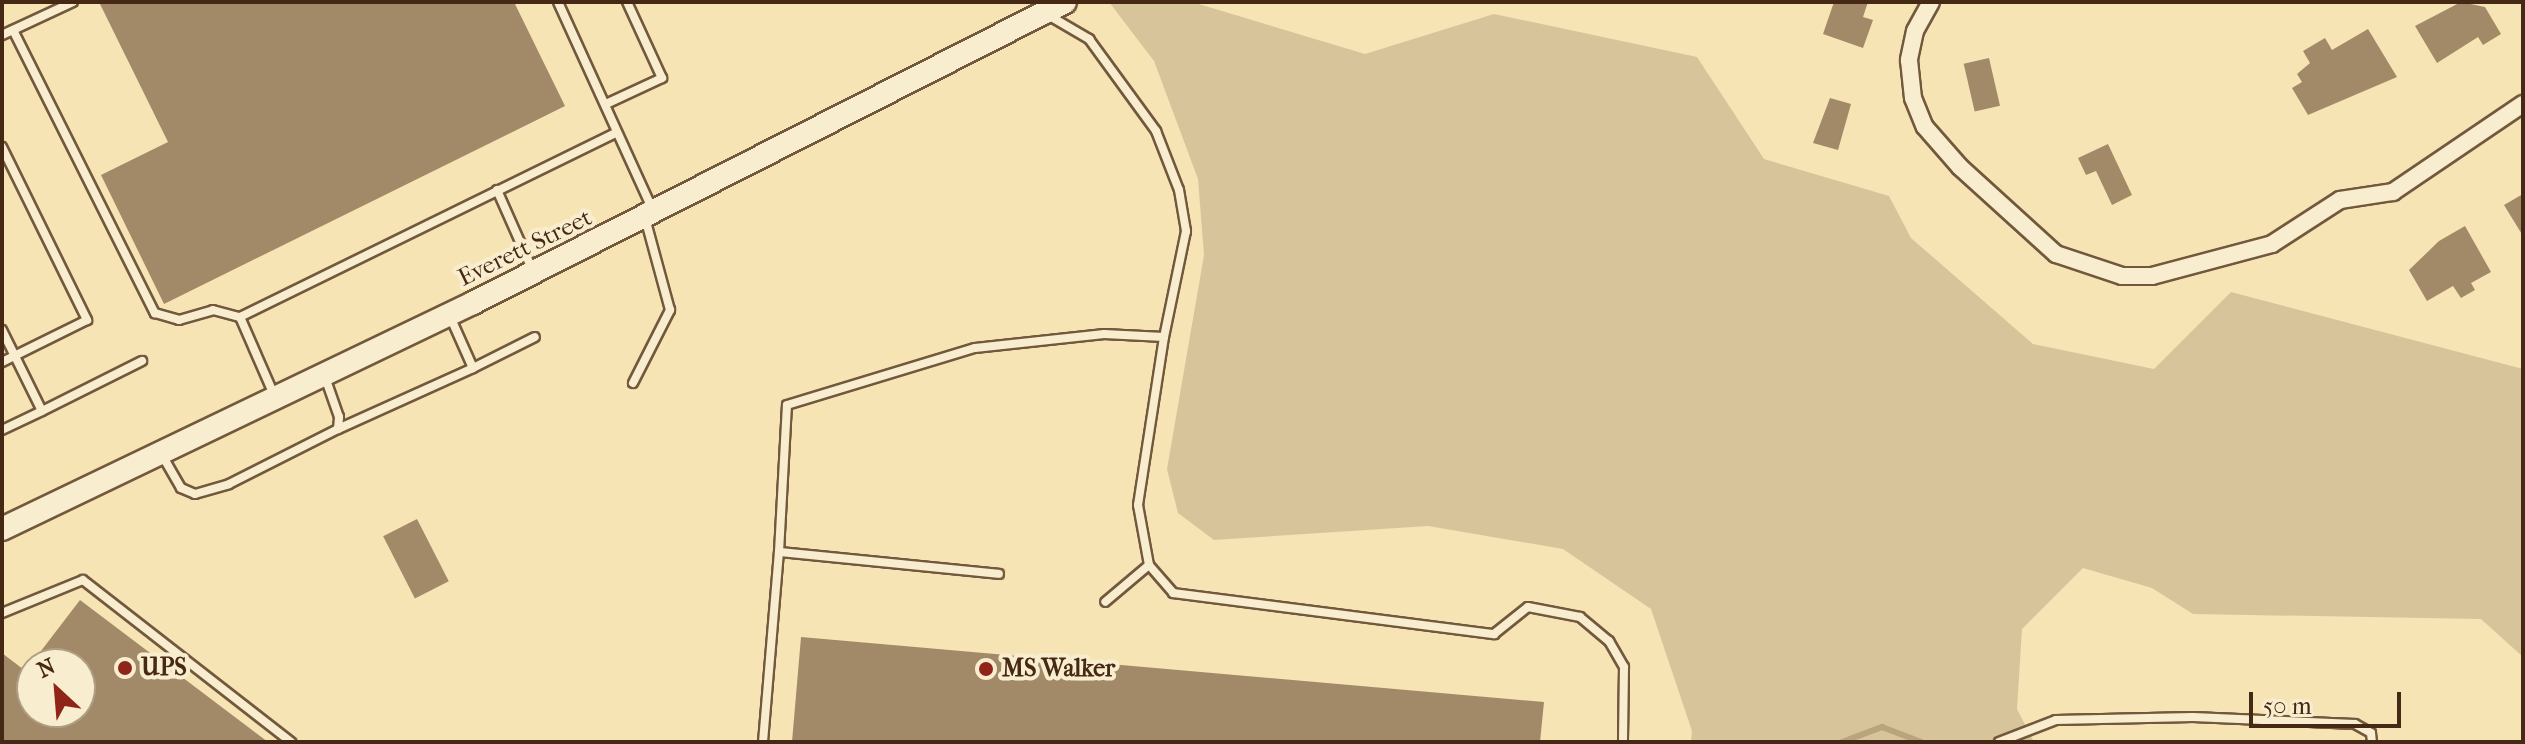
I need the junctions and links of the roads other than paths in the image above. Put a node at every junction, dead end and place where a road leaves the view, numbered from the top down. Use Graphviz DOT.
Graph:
graph roads {
  1 [pos="73,2"];
  2 [pos="558,2"];
  3 [pos="627,2"];
  4 [pos="1065,2"];
  5 [pos="1931,2"];
  6 [pos="1044,13"];
  7 [pos="13,30"];
  8 [pos="2,35"];
  9 [pos="606,104"];
  10 [pos="2523,104"];
  11 [pos="616,133"];
  12 [pos="2,147"];
  13 [pos="497,190"];
  14 [pos="649,215"];
  15 [pos="533,272"];
  16 [pos="449,314"];
  17 [pos="240,317"];
  18 [pos="2,330"];
  19 [pos="535,337"];
  20 [pos="1164,337"];
  21 [pos="15,356"];
  22 [pos="142,361"];
  23 [pos="2,362"];
  24 [pos="473,368"];
  25 [pos="325,375"];
  26 [pos="633,383"];
  27 [pos="275,399"];
  28 [pos="42,411"];
  29 [pos="338,429"];
  30 [pos="2,430"];
  31 [pos="162,454"];
  32 [pos="2,529"];
  33 [pos="779,552"];
  34 [pos="1149,565"];
  35 [pos="999,574"];
  36 [pos="1105,602"];
  37 [pos="2,613"];
  38 [pos="291,742"];
  39 [pos="763,742"];
  40 [pos="1623,742"];
  41 [pos="1999,742"];
  42 [pos="2372,742"];
  1 -- 7 [label="lane"];
  2 -- 9 [label="lane"];
  3 -- 9 [label="lane"];
  4 -- 6 [label="street, Everett Street"];
  5 -- 10 [label="street"];
  6 -- 14 [label="street, Everett Street"];
  6 -- 20 [label="lane"];
  7 -- 8 [label="lane"];
  7 -- 17 [label="lane"];
  9 -- 11 [label="lane"];
  11 -- 13 [label="lane"];
  11 -- 14 [label="lane"];
  12 -- 21 [label="lane"];
  13 -- 15 [label="lane"];
  13 -- 17 [label="lane"];
  14 -- 15 [label="street, Everett Street"];
  14 -- 26 [label="lane"];
  15 -- 16 [label="street, Everett Street"];
  16 -- 24 [label="lane"];
  16 -- 25 [label="street, Everett Street"];
  17 -- 27 [label="lane"];
  18 -- 21 [label="lane"];
  19 -- 24 [label="lane"];
  20 -- 33 [label="lane"];
  20 -- 34 [label="lane"];
  21 -- 23 [label="lane"];
  21 -- 28 [label="lane"];
  22 -- 28 [label="lane"];
  24 -- 29 [label="lane"];
  25 -- 27 [label="street, Everett Street"];
  25 -- 29 [label="lane"];
  27 -- 31 [label="street, Everett Street"];
  28 -- 30 [label="lane"];
  29 -- 31 [label="lane"];
  31 -- 32 [label="street, Everett Street"];
  33 -- 35 [label="lane"];
  33 -- 39 [label="lane"];
  34 -- 36 [label="lane"];
  34 -- 40 [label="lane"];
  37 -- 38 [label="lane"];
  41 -- 42 [label="lane"];
}
